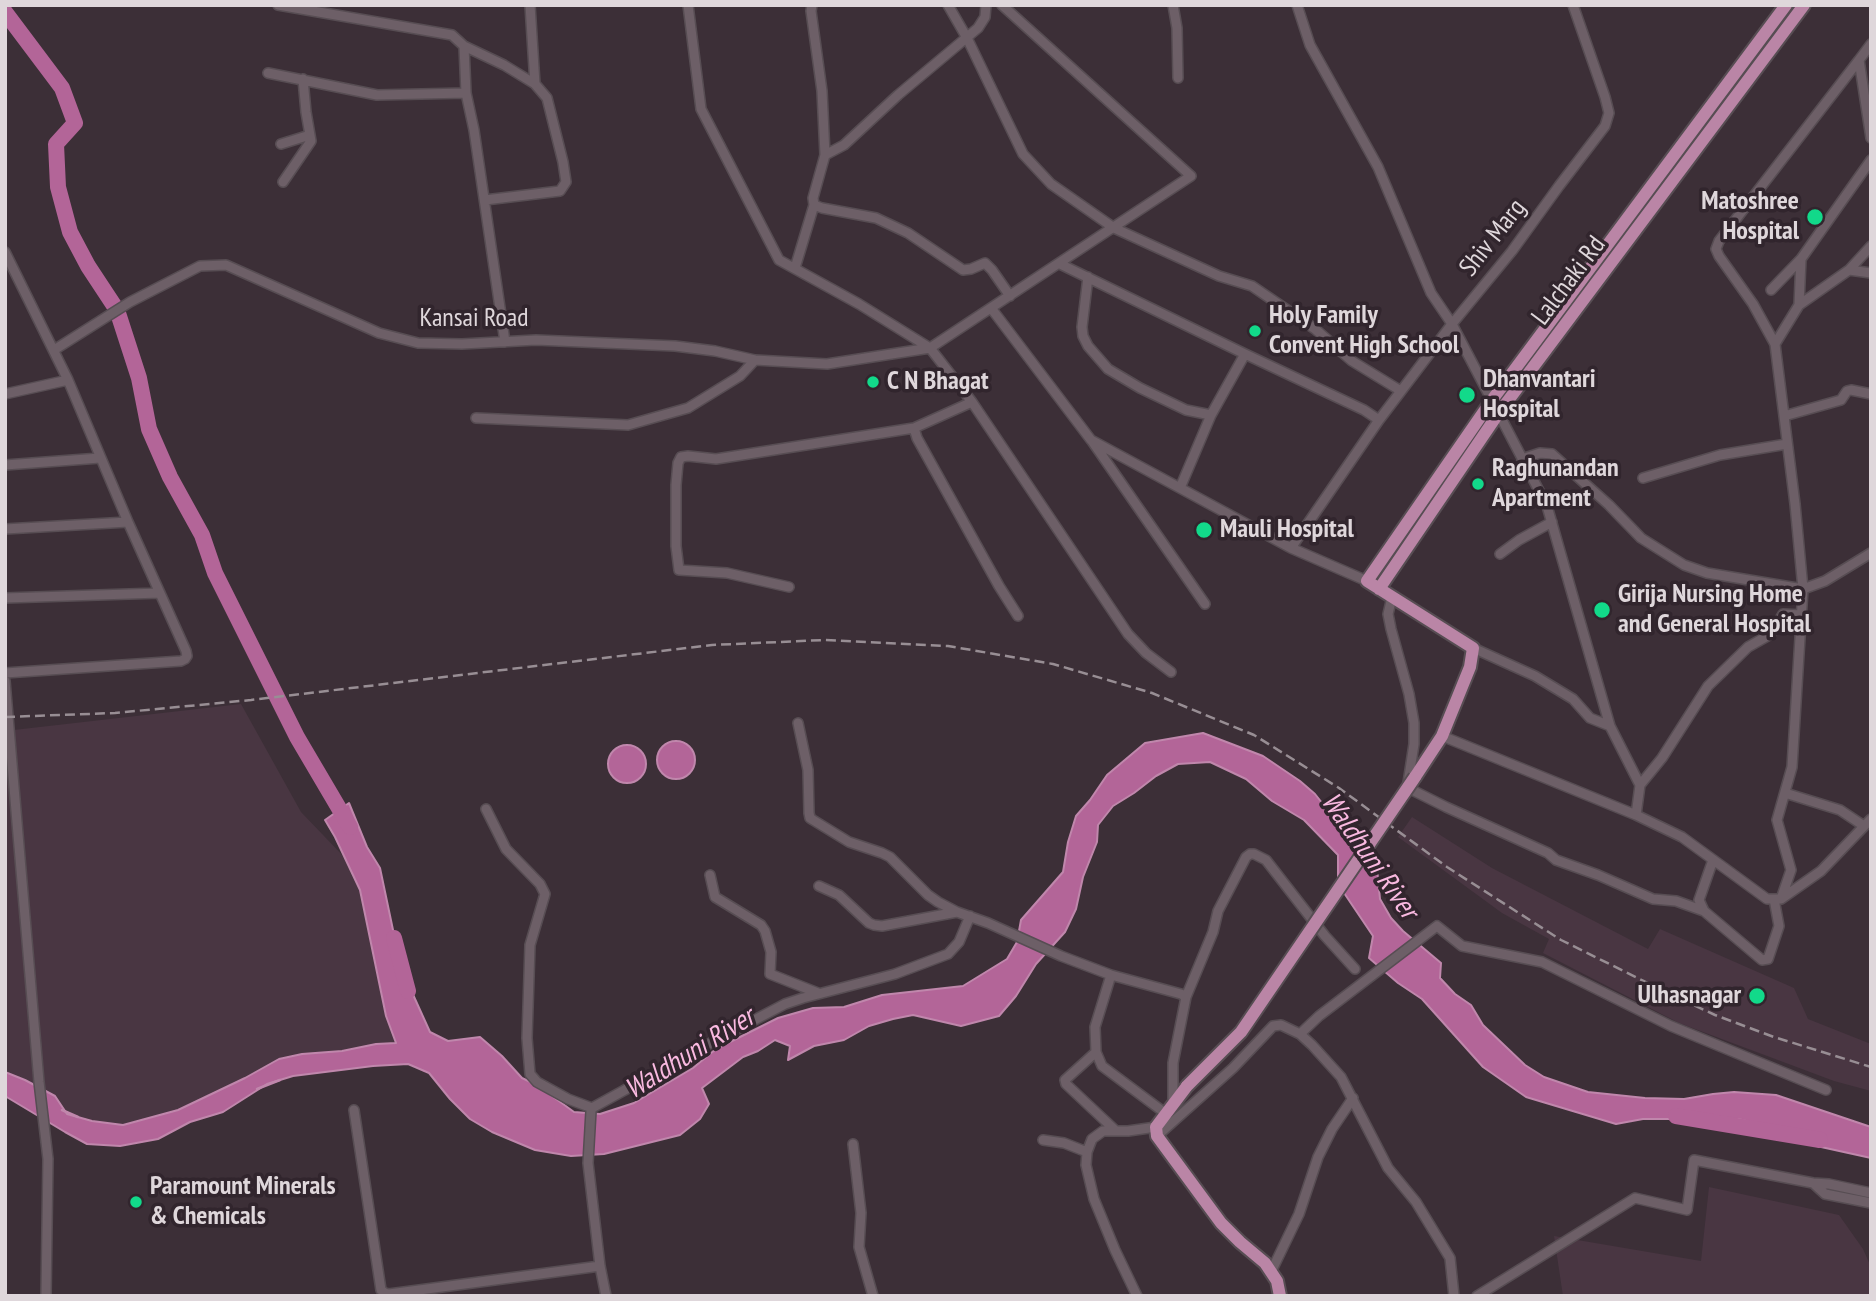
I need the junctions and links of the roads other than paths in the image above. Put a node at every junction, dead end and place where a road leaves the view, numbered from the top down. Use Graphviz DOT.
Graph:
graph roads {
  1 [pos="278,5"];
  2 [pos="530,5"];
  3 [pos="688,5"];
  4 [pos="812,5"];
  5 [pos="948,5"];
  6 [pos="986,5"];
  7 [pos="1002,5"];
  8 [pos="1173,5"];
  9 [pos="1297,5"];
  10 [pos="1573,5"];
  11 [pos="1786,5"];
  12 [pos="1804,5"];
  13 [pos="967,38"];
  14 [pos="1871,44"];
  15 [pos="464,46"];
  16 [pos="1858,60"];
  17 [pos="268,73"];
  18 [pos="1178,78"];
  19 [pos="303,79"];
  20 [pos="535,84"];
  21 [pos="466,93"];
  22 [pos="1727,96"];
  23 [pos="310,135"];
  24 [pos="1871,138"];
  25 [pos="281,144"];
  26 [pos="825,155"];
  27 [pos="1871,160"];
  28 [pos="1671,171"];
  29 [pos="283,182"];
  30 [pos="485,200"];
  31 [pos="814,205"];
  32 [pos="1114,228"];
  33 [pos="1871,246"];
  34 [pos="5,252"];
  35 [pos="1801,258"];
  36 [pos="1060,264"];
  37 [pos="794,268"];
  38 [pos="1849,270"];
  39 [pos="1871,273"];
  40 [pos="1088,277"];
  41 [pos="1771,290"];
  42 [pos="1010,296"];
  43 [pos="1799,305"];
  44 [pos="991,308"];
  45 [pos="1452,324"];
  46 [pos="505,342"];
  47 [pos="1775,344"];
  48 [pos="930,348"];
  49 [pos="54,350"];
  50 [pos="1245,354"];
  51 [pos="755,360"];
  52 [pos="68,380"];
  53 [pos="1401,391"];
  54 [pos="5,394"];
  55 [pos="1871,394"];
  56 [pos="1492,400"];
  57 [pos="972,402"];
  58 [pos="1498,414"];
  59 [pos="1211,415"];
  60 [pos="1784,416"];
  61 [pos="476,418"];
  62 [pos="1379,420"];
  63 [pos="914,428"];
  64 [pos="1090,440"];
  65 [pos="1787,444"];
  66 [pos="100,458"];
  67 [pos="1522,460"];
  68 [pos="5,465"];
  69 [pos="1643,478"];
  70 [pos="1180,488"];
  71 [pos="128,522"];
  72 [pos="1552,522"];
  73 [pos="5,529"];
  74 [pos="1291,548"];
  75 [pos="1871,553"];
  76 [pos="1500,554"];
  77 [pos="1367,581"];
  78 [pos="789,587"];
  79 [pos="1379,589"];
  80 [pos="1804,589"];
  81 [pos="160,593"];
  82 [pos="1392,597"];
  83 [pos="5,598"];
  84 [pos="1205,604"];
  85 [pos="1802,615"];
  86 [pos="1018,616"];
  87 [pos="1473,648"];
  88 [pos="1171,672"];
  89 [pos="5,673"];
  90 [pos="5,681"];
  91 [pos="798,723"];
  92 [pos="1610,726"];
  93 [pos="1442,736"];
  94 [pos="1640,785"];
  95 [pos="1785,793"];
  96 [pos="486,809"];
  97 [pos="1636,815"];
  98 [pos="1867,823"];
  99 [pos="1713,860"];
  100 [pos="710,876"];
  101 [pos="819,886"];
  102 [pos="1778,899"];
  103 [pos="1703,911"];
  104 [pos="957,912"];
  105 [pos="970,916"];
  106 [pos="1355,969"];
  107 [pos="1111,975"];
  108 [pos="820,994"];
  109 [pos="1186,997"];
  110 [pos="1300,1034"];
  111 [pos="1096,1052"];
  112 [pos="1826,1090"];
  113 [pos="1353,1098"];
  114 [pos="1169,1108"];
  115 [pos="592,1109"];
  116 [pos="354,1110"];
  117 [pos="1116,1131"];
  118 [pos="1156,1131"];
  119 [pos="1043,1140"];
  120 [pos="853,1144"];
  121 [pos="1087,1152"];
  122 [pos="1813,1183"];
  123 [pos="1871,1193"];
  124 [pos="1871,1203"];
  125 [pos="600,1266"];
  126 [pos="1271,1272"];
  127 [pos="46,1296"];
  128 [pos="607,1296"];
  129 [pos="873,1296"];
  130 [pos="1137,1296"];
  131 [pos="1280,1296"];
  132 [pos="1454,1296"];
  133 [pos="1477,1296"];
  1 -- 15 [label="street"];
  2 -- 20 [label="street"];
  3 -- 37 [label="street"];
  4 -- 26 [label="street"];
  5 -- 13 [label="street"];
  6 -- 13 [label="street"];
  7 -- 32 [label="street"];
  8 -- 18 [label="street"];
  9 -- 45 [label="street"];
  10 -- 45 [label="street, Shiv Marg"];
  11 -- 22 [label="main road, Lalchaki Rd"];
  12 -- 22 [label="main road, Lalchaki Rd"];
  13 -- 26 [label="street"];
  13 -- 32 [label="street"];
  14 -- 16 [label="street"];
  15 -- 20 [label="street"];
  15 -- 21 [label="street"];
  16 -- 24 [label="street"];
  16 -- 47 [label="street"];
  17 -- 19 [label="street"];
  19 -- 21 [label="street"];
  19 -- 23 [label="street"];
  20 -- 30 [label="street"];
  21 -- 30 [label="street"];
  22 -- 28 [label="main road, Lalchaki Rd"];
  23 -- 25 [label="street"];
  23 -- 29 [label="street"];
  26 -- 31 [label="street"];
  27 -- 35 [label="street"];
  28 -- 56 [label="main road, Lalchaki Rd"];
  28 -- 58 [label="main road, Lalchaki Rd"];
  30 -- 46 [label="street"];
  31 -- 37 [label="street"];
  31 -- 42 [label="street"];
  32 -- 36 [label="street"];
  32 -- 53 [label="street"];
  33 -- 38 [label="street"];
  34 -- 49 [label="street"];
  35 -- 41 [label="street"];
  35 -- 43 [label="street"];
  36 -- 40 [label="street"];
  36 -- 42 [label="street"];
  37 -- 48 [label="street"];
  38 -- 39 [label="street"];
  38 -- 43 [label="street"];
  40 -- 50 [label="street"];
  40 -- 59 [label="street"];
  42 -- 44 [label="street"];
  43 -- 47 [label="street"];
  44 -- 48 [label="street"];
  44 -- 64 [label="street"];
  45 -- 53 [label="street, Shiv Marg"];
  45 -- 56 [label="street"];
  46 -- 49 [label="street, Kansai Road"];
  46 -- 51 [label="street, Kansai Road"];
  47 -- 60 [label="street"];
  48 -- 51 [label="street, Kansai Road"];
  48 -- 57 [label="street"];
  49 -- 52 [label="street"];
  50 -- 59 [label="street"];
  50 -- 62 [label="street"];
  51 -- 61 [label="street"];
  52 -- 54 [label="street"];
  52 -- 66 [label="street"];
  53 -- 62 [label="street, Shiv Marg"];
  55 -- 60 [label="street"];
  56 -- 58 [label="street"];
  56 -- 77 [label="main road, Lalchaki Rd"];
  57 -- 63 [label="street"];
  57 -- 88 [label="street"];
  58 -- 67 [label="street"];
  58 -- 79 [label="main road, Lalchaki Rd"];
  59 -- 70 [label="street"];
  60 -- 65 [label="street"];
  62 -- 74 [label="street, Shiv Marg"];
  63 -- 78 [label="street"];
  63 -- 86 [label="street"];
  64 -- 70 [label="street"];
  64 -- 84 [label="street"];
  65 -- 69 [label="street"];
  65 -- 80 [label="street"];
  66 -- 68 [label="street"];
  66 -- 71 [label="street"];
  67 -- 72 [label="street"];
  67 -- 80 [label="street"];
  70 -- 74 [label="street"];
  71 -- 73 [label="street"];
  71 -- 81 [label="street"];
  72 -- 76 [label="street"];
  72 -- 92 [label="street"];
  74 -- 77 [label="street"];
  75 -- 80 [label="street"];
  77 -- 79 [label="main road"];
  79 -- 82 [label="main road"];
  80 -- 85 [label="street"];
  81 -- 83 [label="street"];
  81 -- 89 [label="street"];
  82 -- 87 [label="main road"];
  82 -- 103 [label="street"];
  85 -- 94 [label="street"];
  85 -- 95 [label="street"];
  87 -- 92 [label="street"];
  87 -- 93 [label="main road"];
  90 -- 127 [label="street"];
  91 -- 104 [label="street"];
  92 -- 94 [label="street"];
  93 -- 97 [label="street"];
  93 -- 114 [label="main road, bridge"];
  94 -- 97 [label="street"];
  95 -- 98 [label="street"];
  95 -- 102 [label="street"];
  96 -- 115 [label="street"];
  97 -- 99 [label="street"];
  98 -- 102 [label="street"];
  99 -- 102 [label="street"];
  99 -- 103 [label="street"];
  100 -- 108 [label="street"];
  101 -- 104 [label="street"];
  102 -- 103 [label="street"];
  104 -- 105 [label="street"];
  105 -- 107 [label="street"];
  105 -- 108 [label="street"];
  106 -- 109 [label="street"];
  107 -- 109 [label="street"];
  107 -- 111 [label="street"];
  108 -- 115 [label="street"];
  109 -- 114 [label="street"];
  110 -- 112 [label="street"];
  110 -- 113 [label="street"];
  110 -- 118 [label="street"];
  111 -- 114 [label="street"];
  111 -- 117 [label="street"];
  113 -- 126 [label="street"];
  113 -- 132 [label="street"];
  114 -- 118 [label="main road"];
  115 -- 125 [label="street"];
  116 -- 125 [label="street"];
  117 -- 118 [label="street"];
  117 -- 121 [label="street"];
  118 -- 126 [label="main road"];
  119 -- 121 [label="street"];
  120 -- 129 [label="street"];
  121 -- 130 [label="street"];
  122 -- 123 [label="street"];
  122 -- 124 [label="street"];
  122 -- 133 [label="street"];
  125 -- 128 [label="street"];
  126 -- 131 [label="main road"];
}
